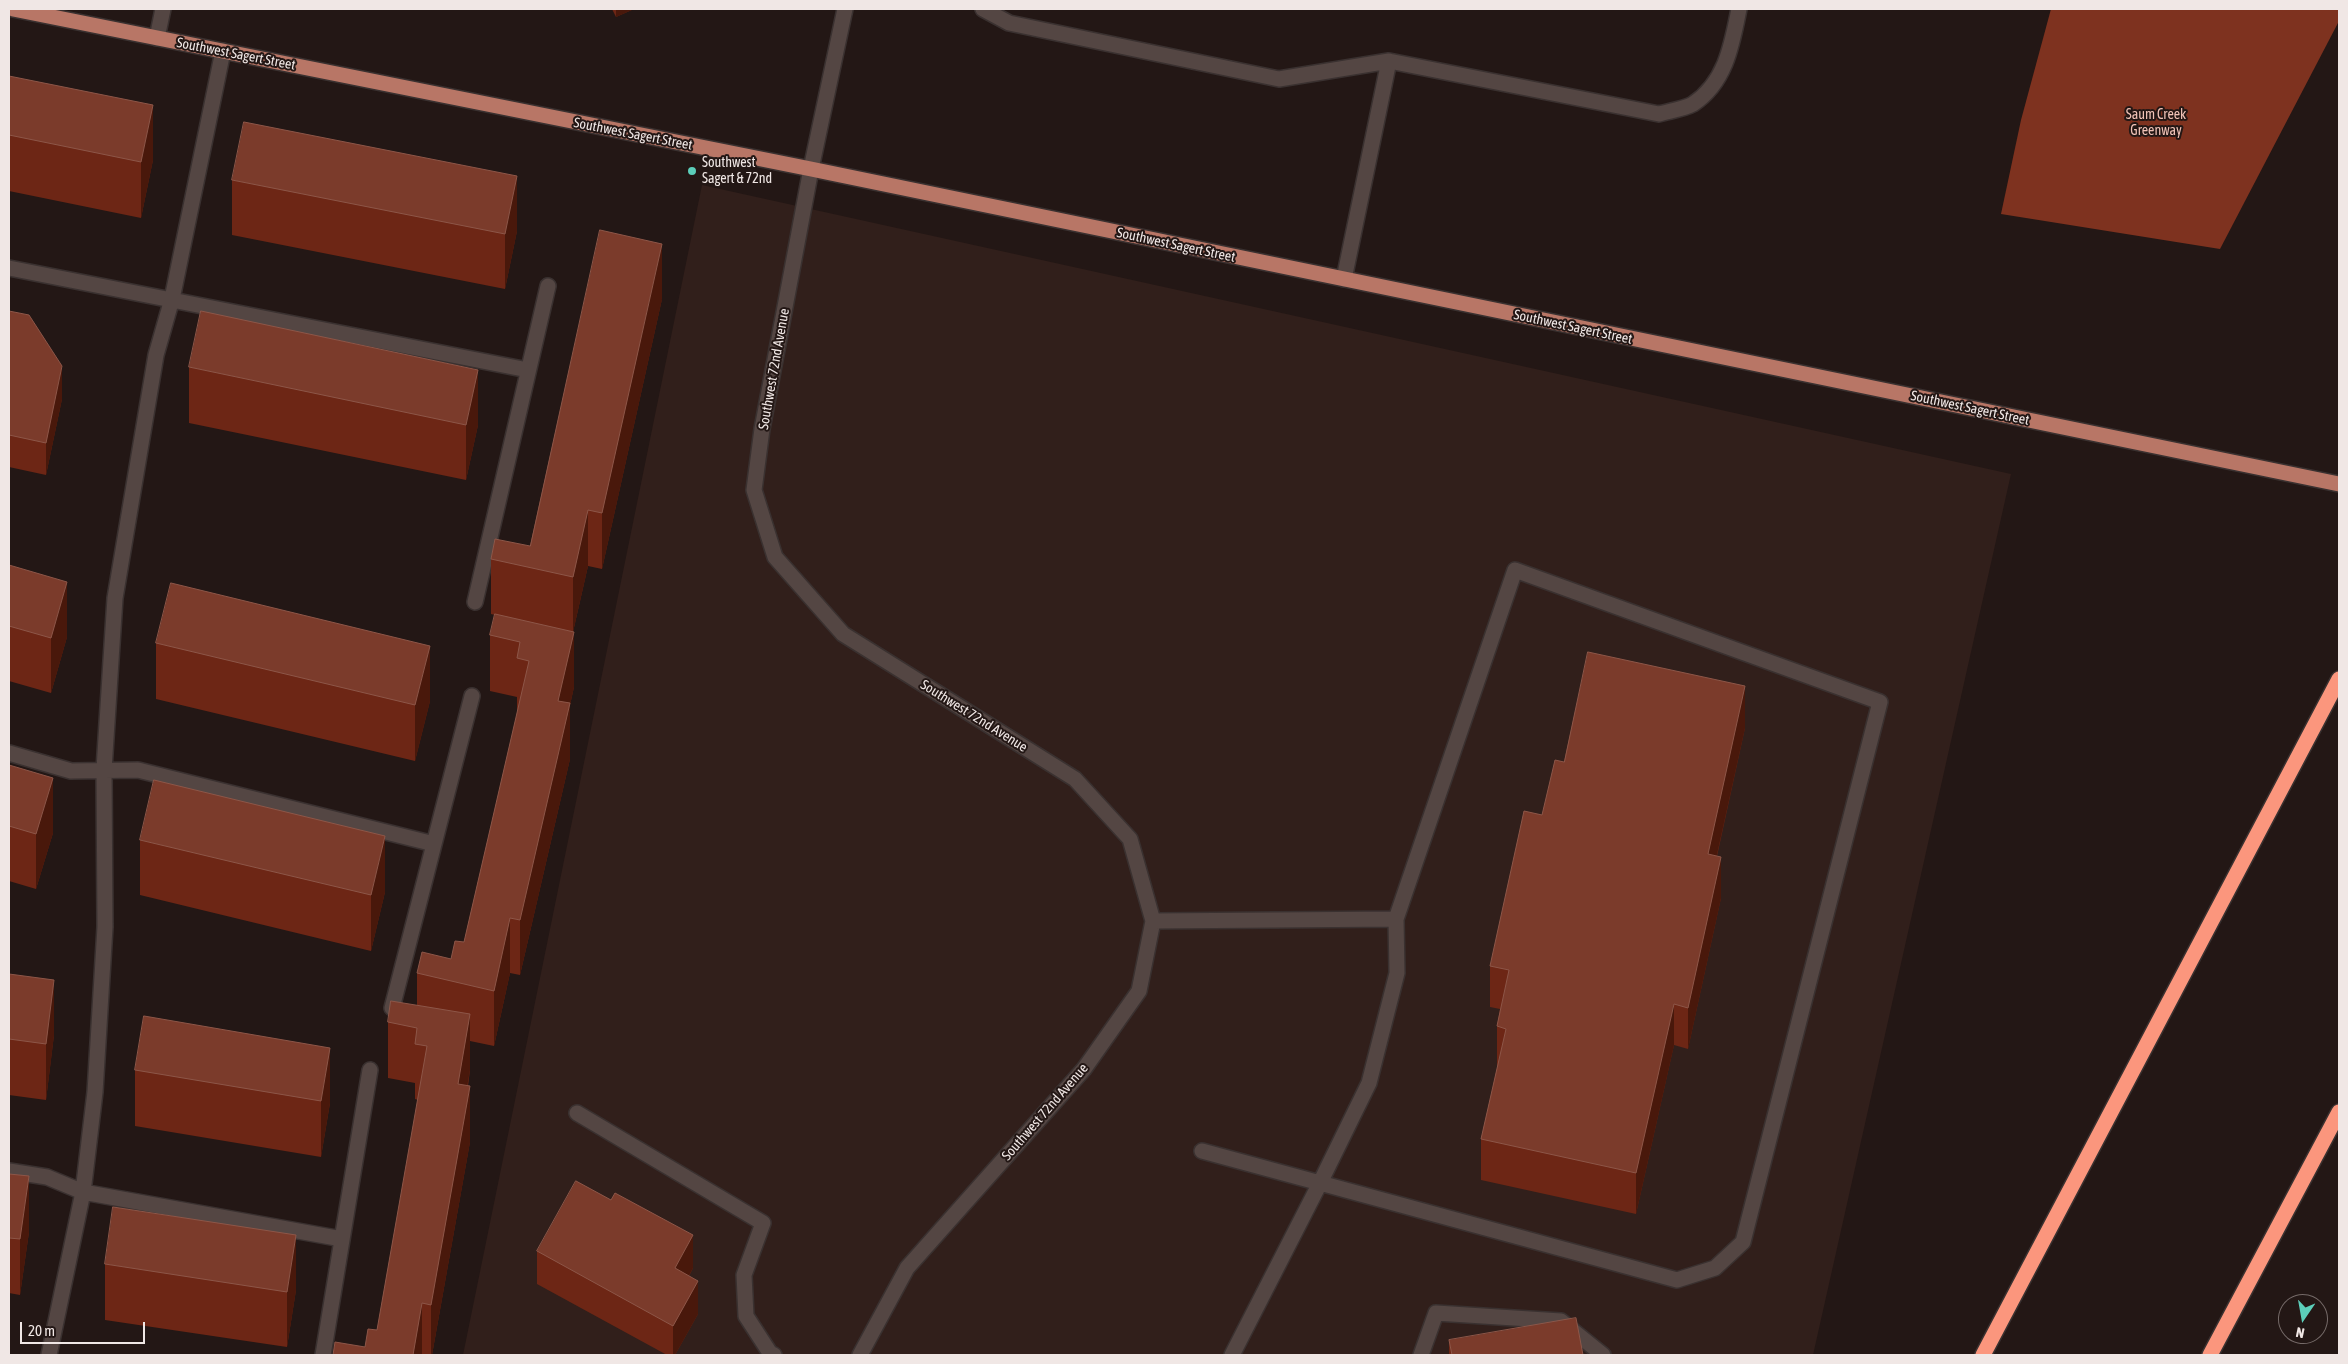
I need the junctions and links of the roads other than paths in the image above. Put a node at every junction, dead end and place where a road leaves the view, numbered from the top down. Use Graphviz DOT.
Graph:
graph roads {
  1 [pos="13,9"];
  2 [pos="163,9"];
  3 [pos="845,9"];
  4 [pos="983,9"];
  5 [pos="1739,9"];
  6 [pos="157,38"];
  7 [pos="224,51"];
  8 [pos="1389,61"];
  9 [pos="811,170"];
  10 [pos="9,268"];
  11 [pos="1344,279"];
  12 [pos="548,286"];
  13 [pos="172,299"];
  14 [pos="528,370"];
  15 [pos="2339,484"];
  16 [pos="475,602"];
  17 [pos="2339,679"];
  18 [pos="472,696"];
  19 [pos="9,753"];
  20 [pos="104,769"];
  21 [pos="434,844"];
  22 [pos="1396,919"];
  23 [pos="1153,921"];
  24 [pos="392,1008"];
  25 [pos="370,1070"];
  26 [pos="2339,1112"];
  27 [pos="577,1113"];
  28 [pos="1202,1151"];
  29 [pos="9,1171"];
  30 [pos="1320,1183"];
  31 [pos="83,1192"];
  32 [pos="342,1240"];
  33 [pos="49,1355"];
  34 [pos="323,1355"];
  35 [pos="774,1355"];
  36 [pos="860,1355"];
  37 [pos="1232,1355"];
  38 [pos="1421,1355"];
  39 [pos="1603,1355"];
  40 [pos="1983,1355"];
  41 [pos="2210,1355"];
  1 -- 6 [label="main road, Southwest Sagert Street"];
  2 -- 6 [label="street"];
  3 -- 9 [label="street, Southwest 72nd Avenue"];
  4 -- 8 [label="street"];
  5 -- 8 [label="street"];
  6 -- 7 [label="main road, Southwest Sagert Street"];
  7 -- 9 [label="main road, Southwest Sagert Street"];
  7 -- 13 [label="street"];
  8 -- 11 [label="street"];
  9 -- 11 [label="main road, Southwest Sagert Street"];
  9 -- 23 [label="street, Southwest 72nd Avenue"];
  10 -- 13 [label="street"];
  11 -- 15 [label="main road, Southwest Sagert Street"];
  12 -- 14 [label="street"];
  13 -- 14 [label="street"];
  13 -- 20 [label="street"];
  14 -- 16 [label="street"];
  17 -- 40 [label="highway"];
  18 -- 21 [label="street"];
  19 -- 20 [label="street"];
  20 -- 21 [label="street"];
  20 -- 31 [label="street"];
  21 -- 24 [label="street"];
  22 -- 23 [label="street"];
  22 -- 30 [label="street"];
  22 -- 30 [label="street"];
  23 -- 36 [label="street, Southwest 72nd Avenue"];
  25 -- 32 [label="street"];
  26 -- 41 [label="highway"];
  27 -- 35 [label="street"];
  28 -- 30 [label="street"];
  29 -- 31 [label="street"];
  30 -- 37 [label="street"];
  31 -- 32 [label="street"];
  31 -- 33 [label="street"];
  32 -- 34 [label="street"];
  38 -- 39 [label="street"];
}
